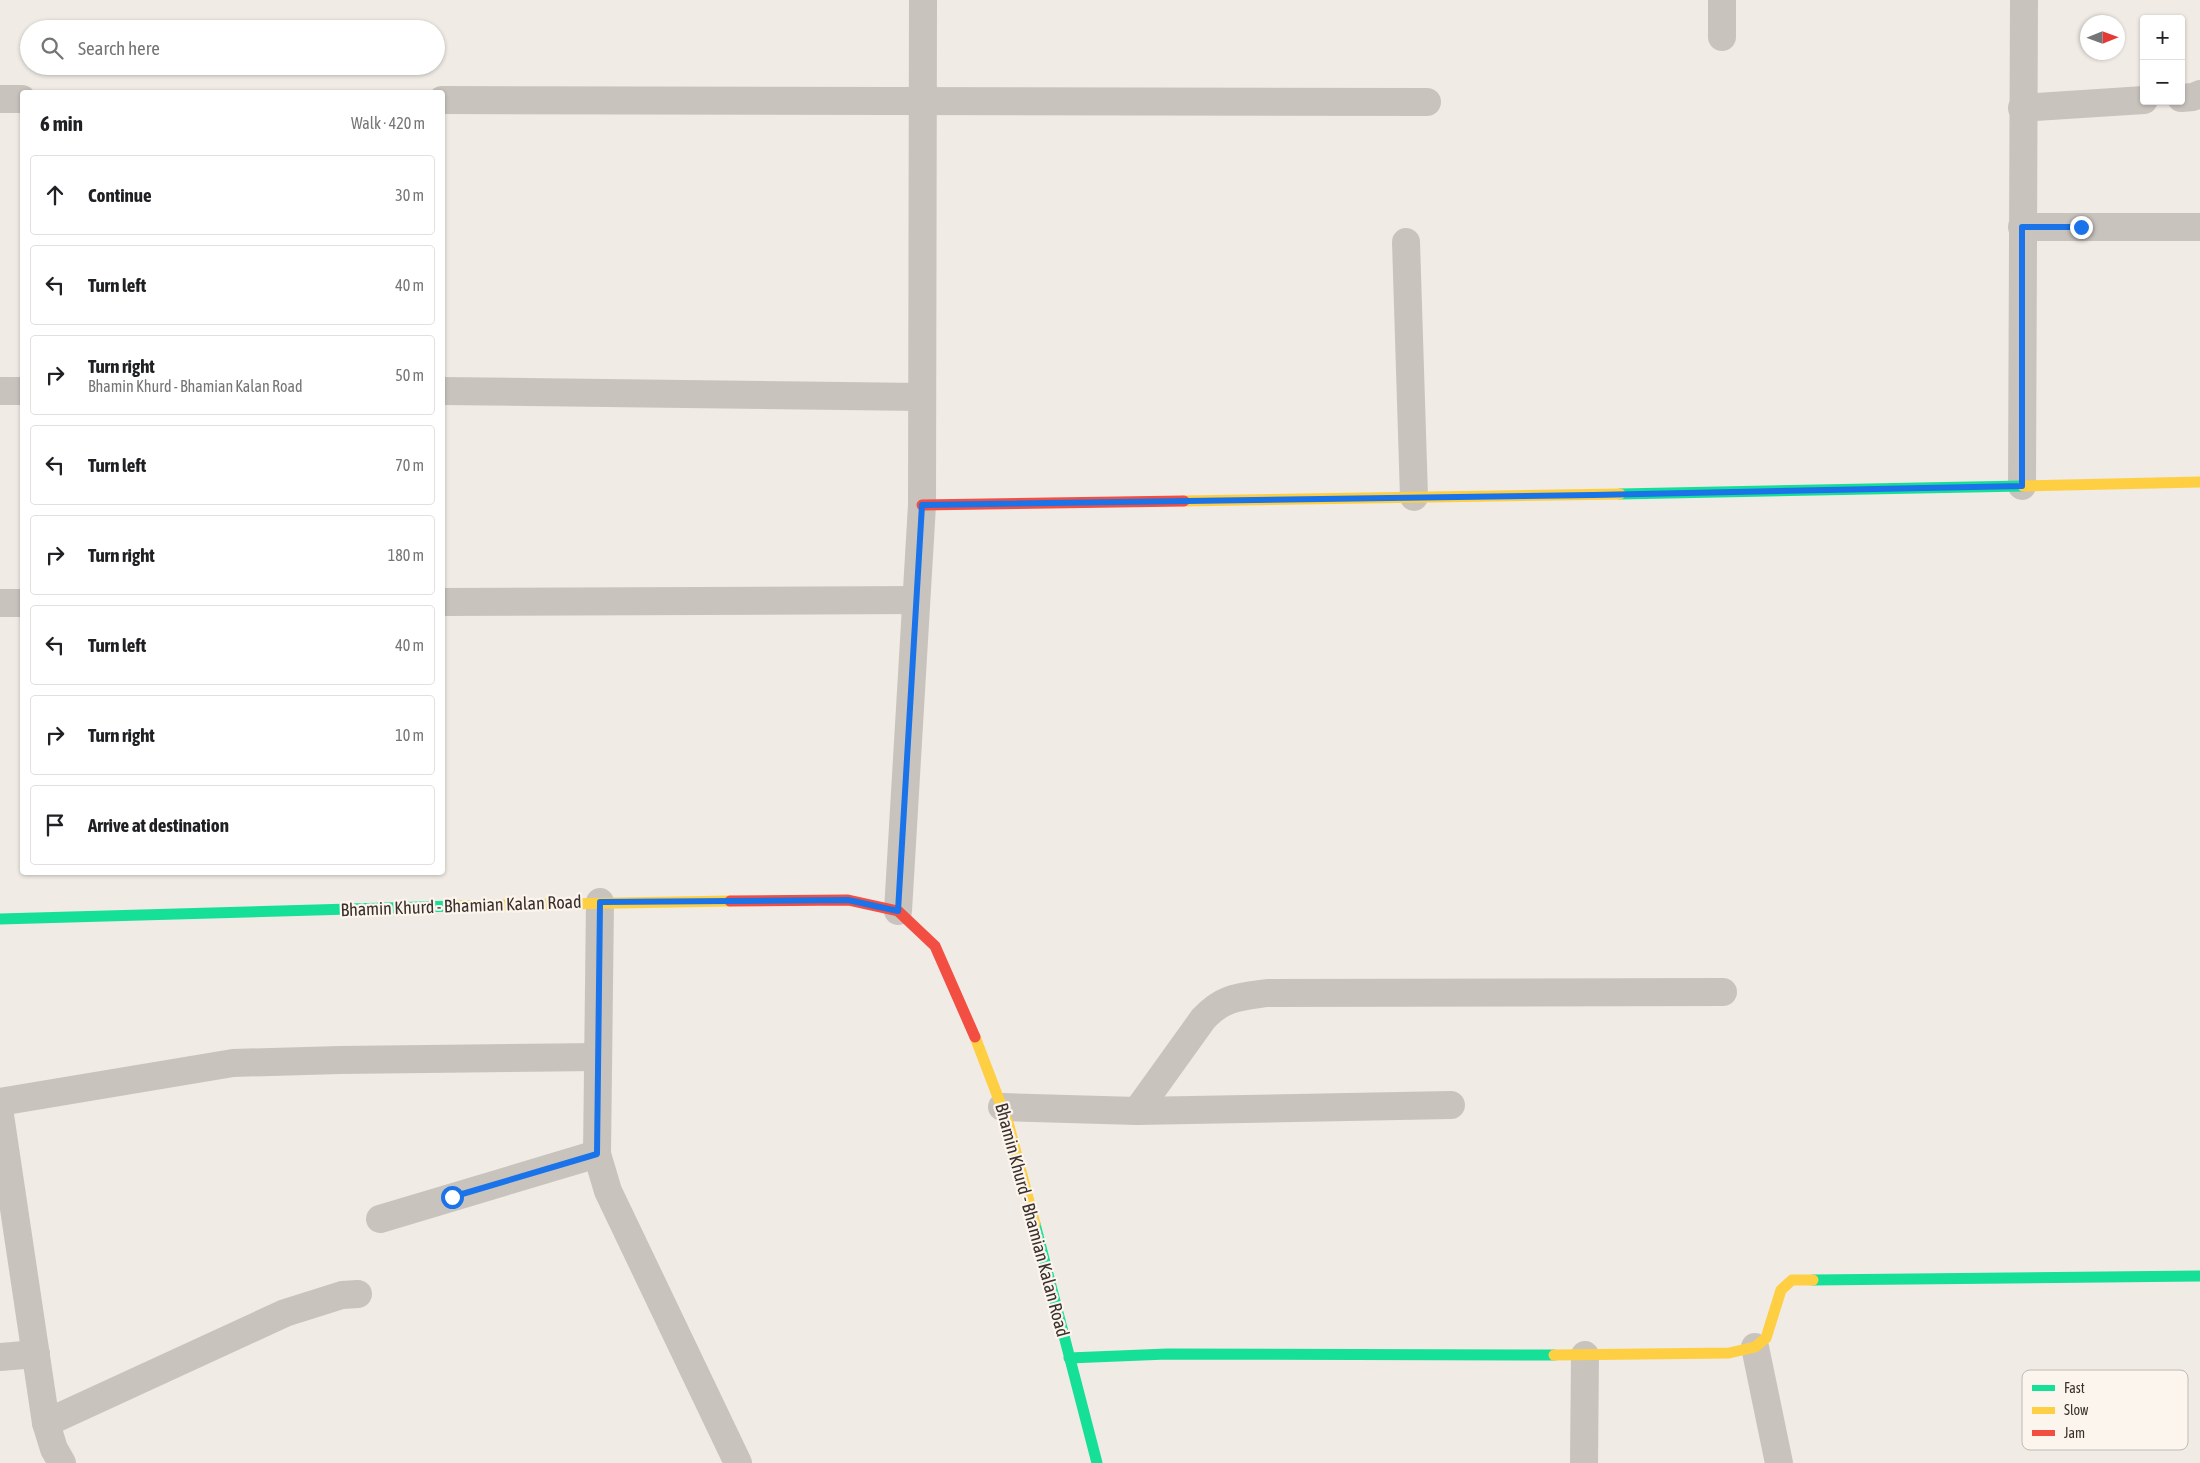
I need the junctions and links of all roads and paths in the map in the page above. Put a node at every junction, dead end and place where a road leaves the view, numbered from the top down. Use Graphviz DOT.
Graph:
graph roads {
  1 [pos="923,0"];
  2 [pos="1722,0"];
  3 [pos="2024,0"];
  4 [pos="1722,37"];
  5 [pos="2200,94"];
  6 [pos="2185,98"];
  7 [pos="0,99"];
  8 [pos="20,99"];
  9 [pos="445,100"];
  10 [pos="2140,100"];
  11 [pos="924,101"];
  12 [pos="1427,102"];
  13 [pos="2022,108"];
  14 [pos="2200,226"];
  15 [pos="2022,227"];
  16 [pos="1406,242"];
  17 [pos="0,391"];
  18 [pos="20,391"];
  19 [pos="445,391"];
  20 [pos="922,397"];
  21 [pos="2200,482"];
  22 [pos="2022,486"];
  23 [pos="1414,497"];
  24 [pos="922,505"];
  25 [pos="916,600"];
  26 [pos="445,602"];
  27 [pos="0,603"];
  28 [pos="20,603"];
  29 [pos="600,902"];
  30 [pos="898,911"];
  31 [pos="0,919"];
  32 [pos="1723,992"];
  33 [pos="598,1057"];
  34 [pos="0,1102"];
  35 [pos="1451,1105"];
  36 [pos="1002,1107"];
  37 [pos="1137,1111"];
  38 [pos="0,1115"];
  39 [pos="597,1154"];
  40 [pos="380,1218"];
  41 [pos="2200,1276"];
  42 [pos="358,1294"];
  43 [pos="1755,1347"];
  44 [pos="36,1354"];
  45 [pos="1585,1355"];
  46 [pos="0,1357"];
  47 [pos="1070,1358"];
  48 [pos="46,1423"];
  49 [pos="62,1463"];
  50 [pos="738,1463"];
  51 [pos="1097,1463"];
  52 [pos="1584,1463"];
  53 [pos="1779,1463"];
  1 -- 11 [label="street"];
  2 -- 4 [label="street"];
  3 -- 13 [label="street"];
  5 -- 6 [label="street"];
  7 -- 8 [label="street"];
  9 -- 11 [label="street"];
  10 -- 13 [label="street"];
  11 -- 12 [label="street"];
  11 -- 20 [label="street"];
  13 -- 15 [label="street"];
  14 -- 15 [label="street"];
  15 -- 22 [label="street"];
  16 -- 23 [label="street"];
  17 -- 18 [label="street"];
  19 -- 20 [label="street"];
  20 -- 24 [label="street"];
  21 -- 22 [label="street"];
  22 -- 23 [label="street"];
  23 -- 24 [label="street"];
  24 -- 25 [label="street"];
  25 -- 26 [label="street"];
  25 -- 30 [label="street"];
  27 -- 28 [label="street"];
  29 -- 30 [label="street, Bhamin Khurd - Bhamian Kalan Road"];
  29 -- 31 [label="street, Bhamin Khurd - Bhamian Kalan Road"];
  29 -- 33 [label="street"];
  30 -- 36 [label="street, Bhamin Khurd - Bhamian Kalan Road"];
  32 -- 37 [label="street"];
  33 -- 34 [label="street"];
  33 -- 39 [label="street"];
  35 -- 37 [label="street"];
  36 -- 37 [label="street"];
  36 -- 47 [label="street, Bhamin Khurd - Bhamian Kalan Road"];
  38 -- 44 [label="street"];
  39 -- 40 [label="street"];
  39 -- 50 [label="street"];
  41 -- 43 [label="street"];
  42 -- 48 [label="street"];
  43 -- 45 [label="street"];
  43 -- 53 [label="street"];
  44 -- 46 [label="street"];
  44 -- 48 [label="street"];
  45 -- 47 [label="street"];
  45 -- 52 [label="street"];
  47 -- 51 [label="street, Bhamin Khurd - Bhamian Kalan Road"];
  48 -- 49 [label="street"];
}
